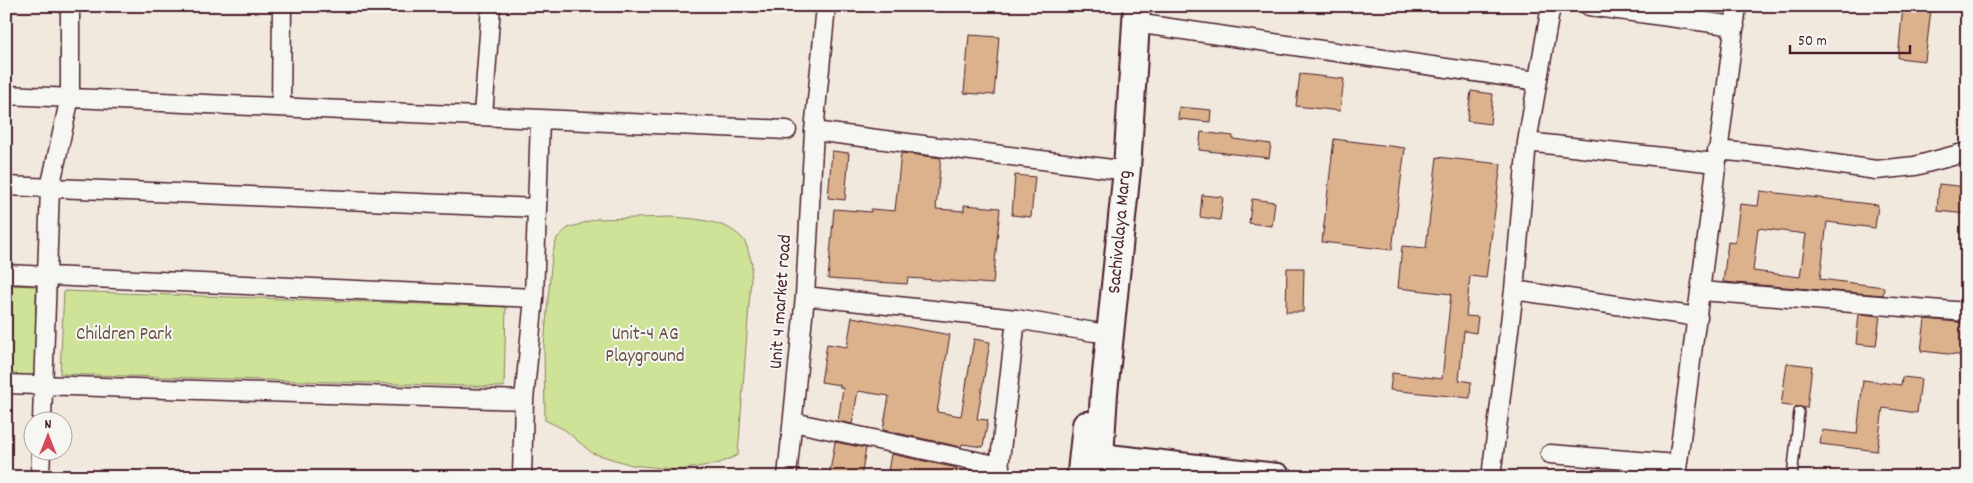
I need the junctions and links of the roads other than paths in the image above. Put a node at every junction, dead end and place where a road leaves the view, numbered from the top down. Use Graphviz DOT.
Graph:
graph roads {
  1 [pos="70,6"];
  2 [pos="282,6"];
  3 [pos="491,6"];
  4 [pos="826,6"];
  5 [pos="1551,6"];
  6 [pos="1589,6"];
  7 [pos="1737,6"];
  8 [pos="1131,12"];
  9 [pos="1735,26"];
  10 [pos="1537,81"];
  11 [pos="6,95"];
  12 [pos="70,97"];
  13 [pos="281,107"];
  14 [pos="482,116"];
  15 [pos="540,120"];
  16 [pos="787,130"];
  17 [pos="814,131"];
  18 [pos="1527,142"];
  19 [pos="1967,152"];
  20 [pos="1717,157"];
  21 [pos="1119,168"];
  22 [pos="6,186"];
  23 [pos="50,188"];
  24 [pos="537,208"];
  25 [pos="6,274"];
  26 [pos="46,276"];
  27 [pos="1514,290"];
  28 [pos="1701,291"];
  29 [pos="805,296"];
  30 [pos="534,298"];
  31 [pos="1967,312"];
  32 [pos="1698,317"];
  33 [pos="1016,319"];
  34 [pos="1103,332"];
  35 [pos="6,384"];
  36 [pos="43,385"];
  37 [pos="524,400"];
  38 [pos="42,410"];
  39 [pos="1799,412"];
  40 [pos="793,422"];
  41 [pos="1550,454"];
  42 [pos="41,460"];
  43 [pos="1094,462"];
  44 [pos="1677,470"];
  45 [pos="999,472"];
  46 [pos="790,476"];
  47 [pos="40,477"];
  48 [pos="522,477"];
  49 [pos="1128,477"];
  50 [pos="1277,477"];
  51 [pos="1491,477"];
  52 [pos="1792,477"];
  1 -- 12 [label="street"];
  2 -- 13 [label="street"];
  3 -- 14 [label="street"];
  4 -- 17 [label="street, Unit 4 market road"];
  5 -- 10 [label="street"];
  6 -- 9 [label="street"];
  7 -- 9 [label="street"];
  8 -- 10 [label="street"];
  8 -- 21 [label="main road, Sachivalaya Marg"];
  9 -- 20 [label="street"];
  10 -- 18 [label="street"];
  11 -- 12 [label="street"];
  12 -- 13 [label="street"];
  12 -- 23 [label="street"];
  13 -- 14 [label="street"];
  14 -- 15 [label="street"];
  15 -- 16 [label="street"];
  15 -- 24 [label="street"];
  17 -- 21 [label="street"];
  17 -- 29 [label="street, Unit 4 market road"];
  18 -- 20 [label="street"];
  18 -- 27 [label="street"];
  19 -- 20 [label="street"];
  20 -- 28 [label="street"];
  21 -- 34 [label="main road, Sachivalaya Marg"];
  22 -- 23 [label="street"];
  23 -- 24 [label="street"];
  23 -- 26 [label="street"];
  24 -- 30 [label="street"];
  25 -- 26 [label="street"];
  26 -- 30 [label="street"];
  26 -- 36 [label="street"];
  27 -- 32 [label="street"];
  27 -- 51 [label="street"];
  28 -- 31 [label="street"];
  28 -- 32 [label="street"];
  29 -- 33 [label="street"];
  29 -- 40 [label="street, Unit 4 market road"];
  30 -- 37 [label="street"];
  32 -- 44 [label="street"];
  33 -- 34 [label="street"];
  33 -- 45 [label="street"];
  34 -- 43 [label="main road, Sachivalaya Marg"];
  35 -- 36 [label="street"];
  36 -- 37 [label="street"];
  36 -- 38 [label="street"];
  37 -- 48 [label="street"];
  39 -- 52 [label="lane"];
  40 -- 45 [label="street"];
  40 -- 46 [label="street, Unit 4 market road"];
  41 -- 44 [label="street"];
  42 -- 47 [label="street"];
  43 -- 49 [label="main road"];
  43 -- 50 [label="main road"];
}
